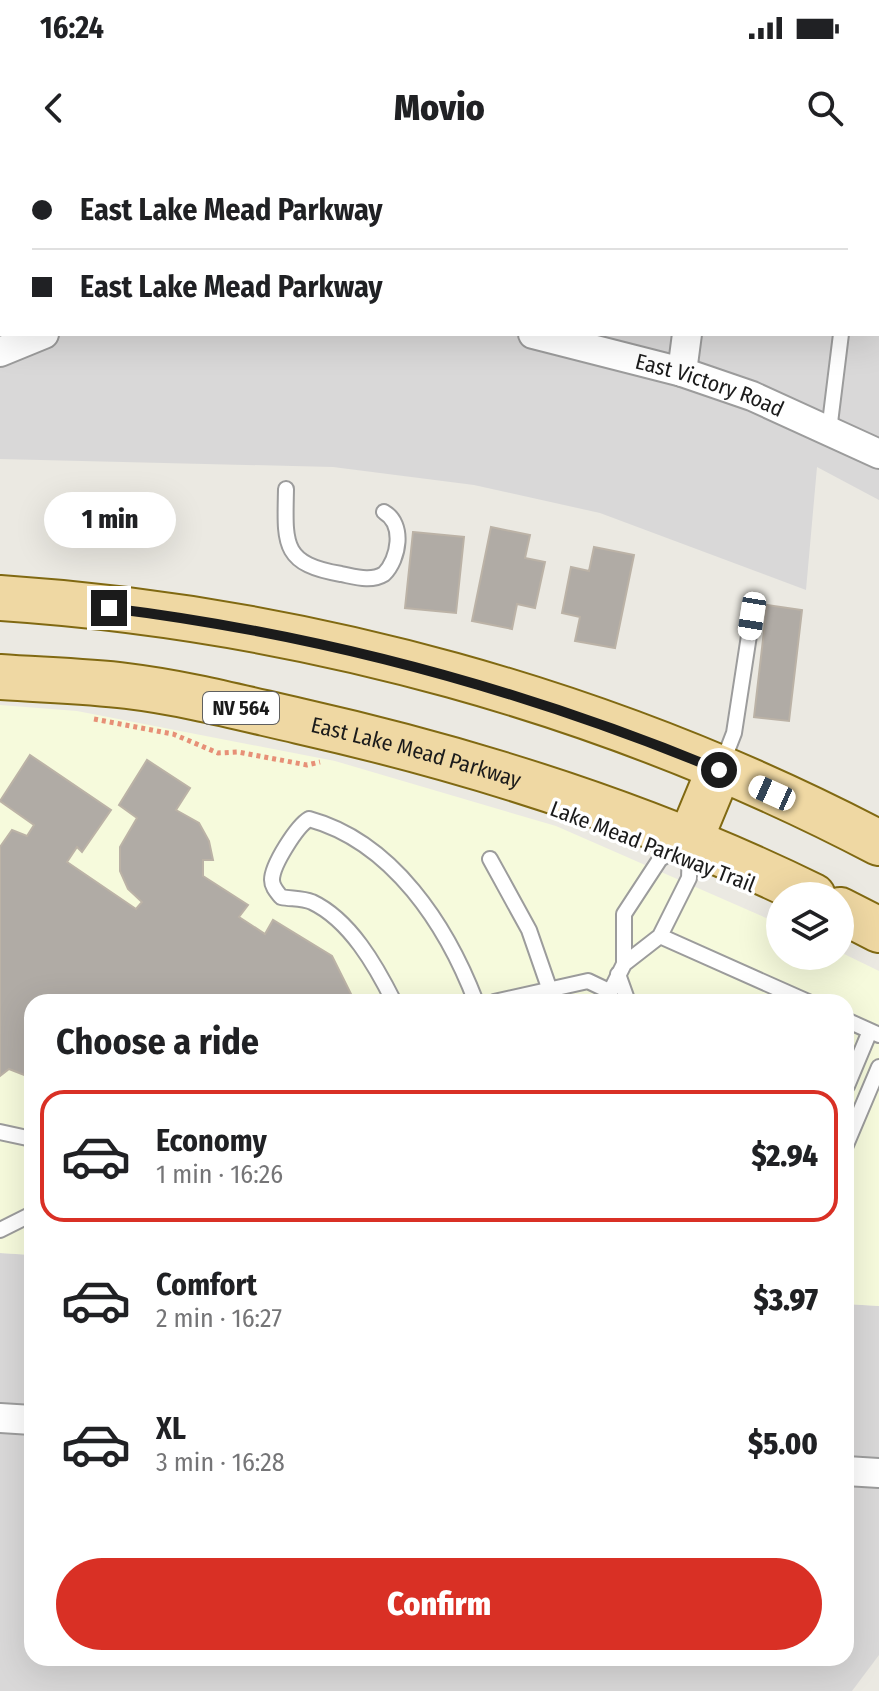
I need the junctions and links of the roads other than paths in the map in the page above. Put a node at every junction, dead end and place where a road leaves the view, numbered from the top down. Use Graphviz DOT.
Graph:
graph roads {
  1 [pos="36,336"];
  2 [pos="541,336"];
  3 [pos="687,336"];
  4 [pos="841,336"];
  5 [pos="5,344"];
  6 [pos="682,372"];
  7 [pos="829,431"];
  8 [pos="879,454"];
  9 [pos="286,489"];
  10 [pos="384,512"];
  11 [pos="0,598"];
  12 [pos="752,616"];
  13 [pos="0,677"];
  14 [pos="719,770"];
  15 [pos="690,840"];
  16 [pos="879,843"];
  17 [pos="490,859"];
  18 [pos="782,882"];
  19 [pos="854,917"];
  20 [pos="879,930"];
  21 [pos="660,936"];
  22 [pos="621,969"];
  23 [pos="390,994"];
  24 [pos="473,994"];
  25 [pos="552,994"];
  26 [pos="558,994"];
  27 [pos="604,994"];
  28 [pos="608,994"];
  29 [pos="626,994"];
  30 [pos="774,994"];
  31 [pos="854,1024"];
  32 [pos="874,1033"];
  33 [pos="879,1067"];
  34 [pos="854,1072"];
  35 [pos="854,1126"];
  36 [pos="0,1132"];
  37 [pos="24,1137"];
  38 [pos="24,1218"];
  39 [pos="0,1230"];
  40 [pos="0,1418"];
  41 [pos="24,1420"];
  42 [pos="854,1471"];
  43 [pos="879,1473"];
  1 -- 5 [label="street"];
  2 -- 6 [label="street, East Victory Road"];
  3 -- 6 [label="street"];
  4 -- 7 [label="lane"];
  6 -- 7 [label="street, East Victory Road"];
  7 -- 8 [label="street, East Victory Road"];
  9 -- 10 [label="lane"];
  11 -- 14 [label="main road"];
  12 -- 14 [label="lane"];
  13 -- 15 [label="main road, East Lake Mead Parkway / NV 564"];
  14 -- 15 [label="main road"];
  14 -- 16 [label="main road"];
  15 -- 18 [label="main road, East Lake Mead Parkway / NV 564"];
  15 -- 21 [label="lane"];
  15 -- 22 [label="lane"];
  17 -- 25 [label="lane"];
  19 -- 20 [label="main road"];
  21 -- 22 [label="lane"];
  21 -- 30 [label="lane"];
  22 -- 28 [label="lane"];
  22 -- 29 [label="lane"];
  23 -- 24 [label="lane"];
  26 -- 27 [label="lane"];
  31 -- 32 [label="lane"];
  32 -- 34 [label="lane"];
  33 -- 35 [label="lane"];
  36 -- 37 [label="lane"];
  38 -- 39 [label="lane"];
  40 -- 41 [label="street"];
  42 -- 43 [label="street"];
}
